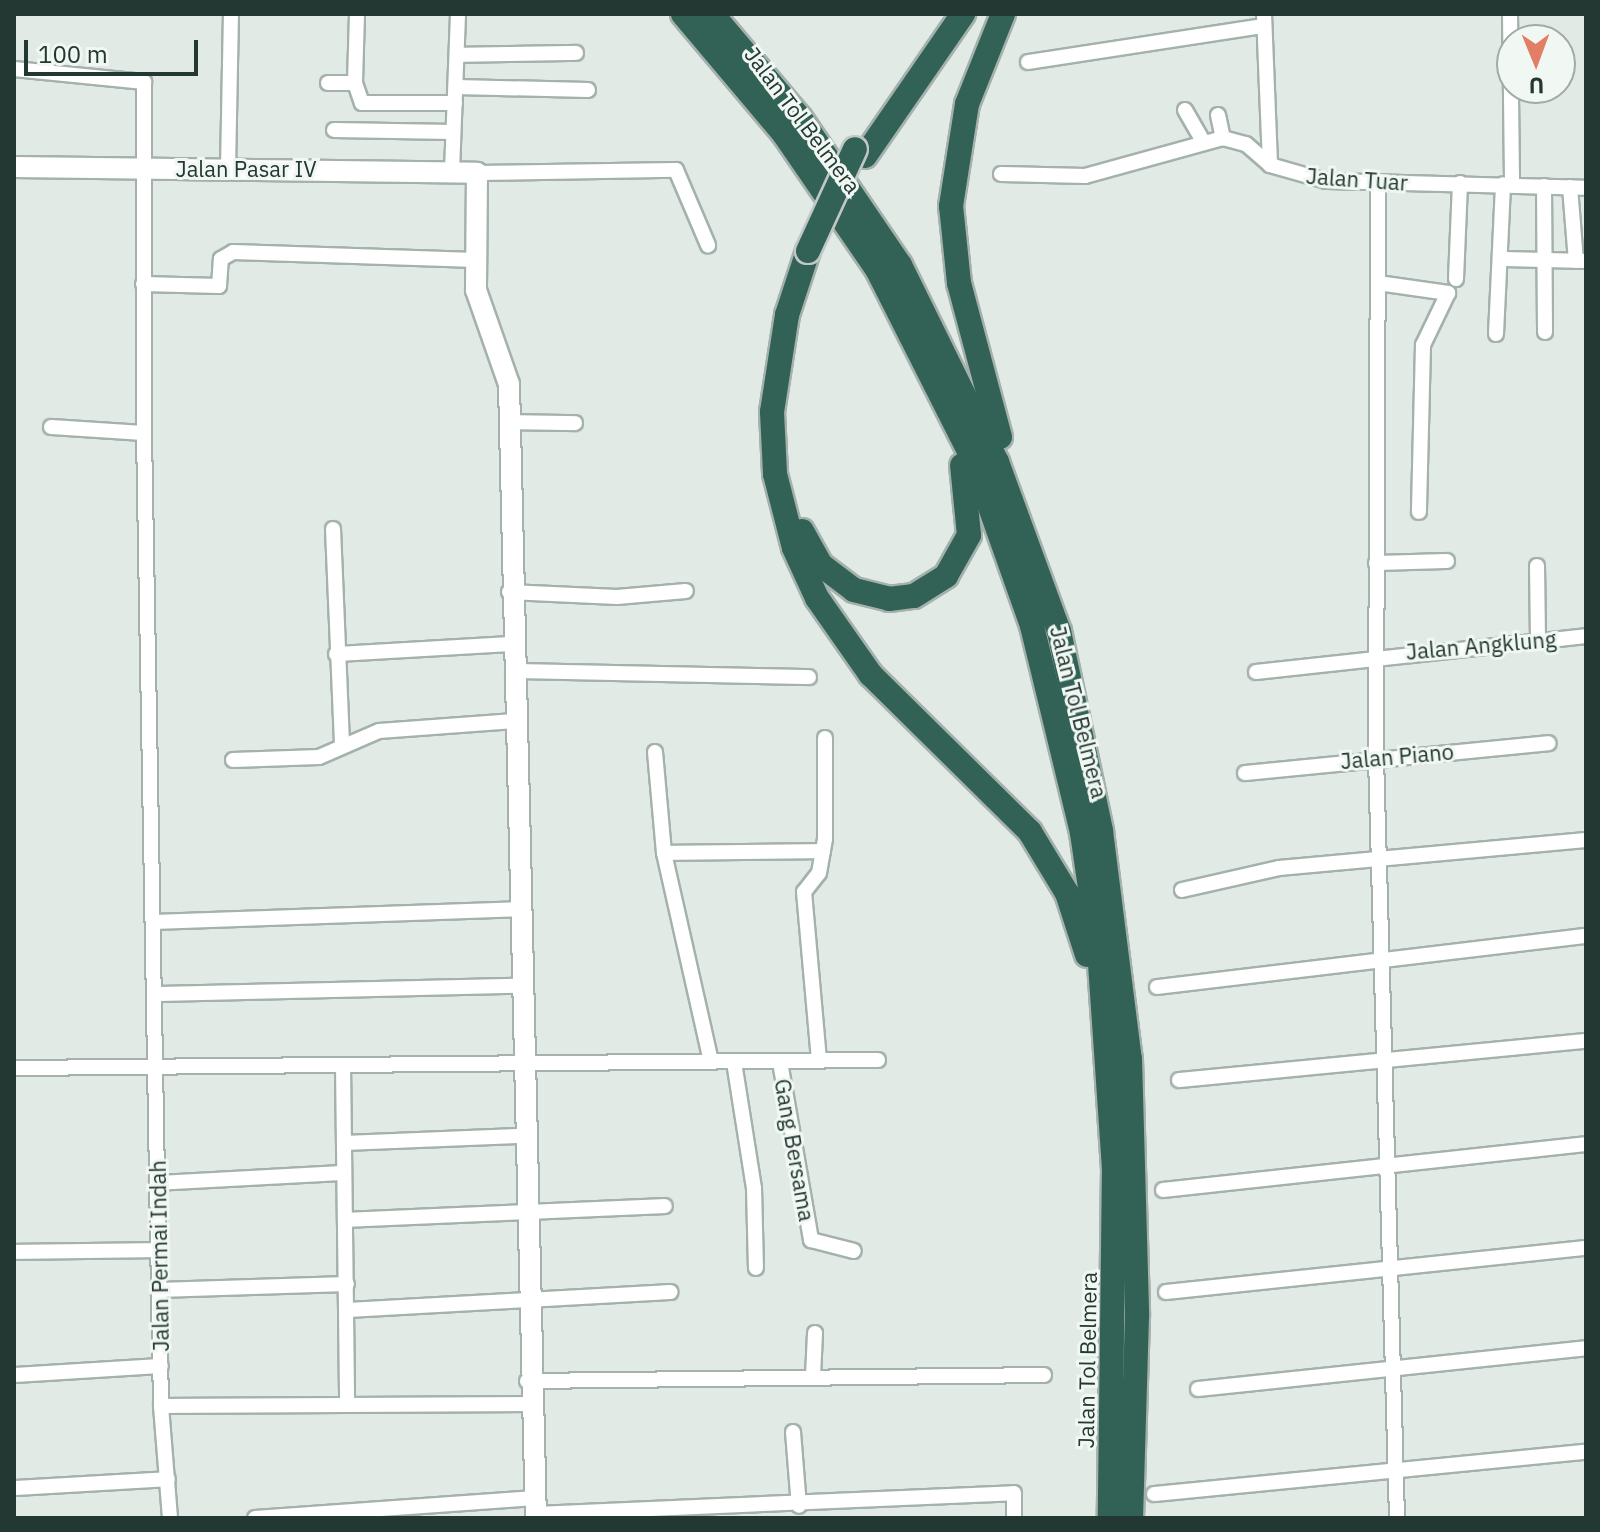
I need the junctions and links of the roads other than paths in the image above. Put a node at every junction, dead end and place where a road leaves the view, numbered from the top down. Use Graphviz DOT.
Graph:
graph roads {
  1 [pos="231,14"];
  2 [pos="357,14"];
  3 [pos="458,14"];
  4 [pos="683,14"];
  5 [pos="712,14"];
  6 [pos="950,14"];
  7 [pos="963,14"];
  8 [pos="1003,14"];
  9 [pos="1510,14"];
  10 [pos="1263,20"];
  11 [pos="576,53"];
  12 [pos="457,55"];
  13 [pos="1028,62"];
  14 [pos="14,69"];
  15 [pos="328,83"];
  16 [pos="355,83"];
  17 [pos="456,87"];
  18 [pos="588,90"];
  19 [pos="455,103"];
  20 [pos="1185,110"];
  21 [pos="1218,115"];
  22 [pos="334,130"];
  23 [pos="453,132"];
  24 [pos="1223,138"];
  25 [pos="1203,141"];
  26 [pos="860,152"];
  27 [pos="1270,165"];
  28 [pos="14,167"];
  29 [pos="141,169"];
  30 [pos="228,169"];
  31 [pos="452,171"];
  32 [pos="477,173"];
  33 [pos="1001,174"];
  34 [pos="1378,183"];
  35 [pos="1460,183"];
  36 [pos="1508,184"];
  37 [pos="1544,186"];
  38 [pos="1570,187"];
  39 [pos="1586,188"];
  40 [pos="708,245"];
  41 [pos="813,253"];
  42 [pos="1504,259"];
  43 [pos="476,260"];
  44 [pos="1581,261"];
  45 [pos="1543,262"];
  46 [pos="1456,279"];
  47 [pos="1378,283"];
  48 [pos="143,284"];
  49 [pos="1545,332"];
  50 [pos="1496,334"];
  51 [pos="924,355"];
  52 [pos="510,422"];
  53 [pos="575,423"];
  54 [pos="51,427"];
  55 [pos="144,433"];
  56 [pos="1419,512"];
  57 [pos="333,529"];
  58 [pos="1447,561"];
  59 [pos="1376,563"];
  60 [pos="1537,566"];
  61 [pos="1044,590"];
  62 [pos="686,591"];
  63 [pos="509,592"];
  64 [pos="1586,636"];
  65 [pos="1538,639"];
  66 [pos="512,644"];
  67 [pos="336,654"];
  68 [pos="1376,655"];
  69 [pos="513,671"];
  70 [pos="1256,672"];
  71 [pos="809,677"];
  72 [pos="515,721"];
  73 [pos="825,738"];
  74 [pos="1549,743"];
  75 [pos="342,744"];
  76 [pos="655,752"];
  77 [pos="1376,757"];
  78 [pos="233,760"];
  79 [pos="1245,773"];
  80 [pos="1586,840"];
  81 [pos="823,851"];
  82 [pos="664,853"];
  83 [pos="1381,857"];
  84 [pos="1182,890"];
  85 [pos="518,909"];
  86 [pos="153,922"];
  87 [pos="1586,936"];
  88 [pos="1384,957"];
  89 [pos="520,986"];
  90 [pos="1157,987"];
  91 [pos="155,994"];
  92 [pos="1586,1041"];
  93 [pos="1108,1059"];
  94 [pos="819,1060"];
  95 [pos="878,1060"];
  96 [pos="1386,1061"];
  97 [pos="711,1062"];
  98 [pos="734,1062"];
  99 [pos="780,1062"];
  100 [pos="343,1065"];
  101 [pos="521,1066"];
  102 [pos="14,1068"];
  103 [pos="156,1070"];
  104 [pos="1179,1080"];
  105 [pos="523,1136"];
  106 [pos="345,1143"];
  107 [pos="1586,1144"];
  108 [pos="1387,1163"];
  109 [pos="344,1173"];
  110 [pos="157,1183"];
  111 [pos="1163,1190"];
  112 [pos="665,1206"];
  113 [pos="526,1210"];
  114 [pos="345,1220"];
  115 [pos="1586,1248"];
  116 [pos="158,1250"];
  117 [pos="854,1251"];
  118 [pos="14,1252"];
  119 [pos="1392,1266"];
  120 [pos="756,1268"];
  121 [pos="347,1284"];
  122 [pos="158,1290"];
  123 [pos="670,1292"];
  124 [pos="1166,1292"];
  125 [pos="527,1297"];
  126 [pos="348,1310"];
  127 [pos="815,1333"];
  128 [pos="1586,1348"];
  129 [pos="161,1366"];
  130 [pos="1393,1366"];
  131 [pos="14,1375"];
  132 [pos="1044,1375"];
  133 [pos="813,1376"];
  134 [pos="527,1381"];
  135 [pos="1198,1389"];
  136 [pos="347,1401"];
  137 [pos="528,1404"];
  138 [pos="161,1406"];
  139 [pos="793,1432"];
  140 [pos="1586,1452"];
  141 [pos="1395,1468"];
  142 [pos="168,1479"];
  143 [pos="14,1488"];
  144 [pos="1154,1494"];
  145 [pos="799,1506"];
  146 [pos="535,1510"];
  147 [pos="170,1518"];
  148 [pos="255,1518"];
  149 [pos="1014,1518"];
  150 [pos="1110,1518"];
  151 [pos="1131,1518"];
  152 [pos="1397,1518"];
  1 -- 30 [label="street"];
  2 -- 16 [label="street"];
  3 -- 12 [label="street"];
  4 -- 51 [label="highway, Jalan Tol Belmera"];
  5 -- 61 [label="highway, Jalan Tol Belmera"];
  6 -- 26 [label="highway"];
  7 -- 26 [label="highway"];
  8 -- 61 [label="highway"];
  9 -- 36 [label="street"];
  10 -- 13 [label="street"];
  10 -- 27 [label="street"];
  11 -- 12 [label="street"];
  12 -- 17 [label="street"];
  14 -- 29 [label="street, Jalan Permai Indah"];
  15 -- 16 [label="street"];
  16 -- 19 [label="street"];
  17 -- 18 [label="street"];
  17 -- 19 [label="street"];
  19 -- 23 [label="street"];
  20 -- 25 [label="street"];
  21 -- 24 [label="street"];
  22 -- 23 [label="street"];
  23 -- 31 [label="street"];
  24 -- 25 [label="street"];
  24 -- 27 [label="street, Jalan Tuar"];
  25 -- 33 [label="street"];
  26 -- 41 [label="highway"];
  27 -- 34 [label="street, Jalan Tuar"];
  28 -- 29 [label="street, Jalan Pasar IV"];
  29 -- 30 [label="street, Jalan Pasar IV"];
  29 -- 48 [label="street, Jalan Permai Indah"];
  30 -- 31 [label="street, Jalan Pasar IV"];
  31 -- 32 [label="street, Jalan Pasar IV"];
  32 -- 40 [label="street"];
  32 -- 43 [label="street"];
  34 -- 35 [label="street, Jalan Tuar"];
  34 -- 47 [label="street"];
  35 -- 36 [label="street, Jalan Tuar"];
  35 -- 46 [label="street"];
  36 -- 37 [label="street, Jalan Tuar"];
  36 -- 42 [label="street"];
  37 -- 38 [label="street, Jalan Tuar"];
  37 -- 45 [label="street"];
  38 -- 39 [label="street, Jalan Tuar"];
  38 -- 44 [label="street"];
  41 -- 51 [label="highway"];
  41 -- 93 [label="highway"];
  42 -- 45 [label="street"];
  42 -- 50 [label="street"];
  43 -- 48 [label="street"];
  43 -- 52 [label="street"];
  44 -- 45 [label="street"];
  45 -- 49 [label="street"];
  47 -- 56 [label="street"];
  47 -- 59 [label="street"];
  48 -- 55 [label="street, Jalan Permai Indah"];
  51 -- 93 [label="highway, Jalan Tol Belmera"];
  52 -- 53 [label="street"];
  52 -- 63 [label="street"];
  54 -- 55 [label="street"];
  55 -- 86 [label="street, Jalan Permai Indah"];
  57 -- 67 [label="street"];
  58 -- 59 [label="street"];
  59 -- 68 [label="street"];
  60 -- 65 [label="street"];
  61 -- 151 [label="highway, Jalan Tol Belmera"];
  62 -- 63 [label="street"];
  63 -- 66 [label="street"];
  64 -- 65 [label="street, Jalan Angklung"];
  65 -- 68 [label="street, Jalan Angklung"];
  66 -- 67 [label="street"];
  66 -- 69 [label="street"];
  67 -- 75 [label="street"];
  68 -- 70 [label="street, Jalan Angklung"];
  68 -- 77 [label="street"];
  69 -- 71 [label="street"];
  69 -- 72 [label="street"];
  72 -- 75 [label="street"];
  72 -- 85 [label="street"];
  73 -- 81 [label="street"];
  74 -- 77 [label="street, Jalan Piano"];
  75 -- 78 [label="street"];
  76 -- 82 [label="street"];
  77 -- 79 [label="street, Jalan Piano"];
  77 -- 83 [label="street"];
  80 -- 83 [label="street"];
  81 -- 82 [label="street"];
  81 -- 94 [label="street"];
  82 -- 97 [label="street"];
  83 -- 84 [label="street"];
  83 -- 88 [label="street"];
  85 -- 86 [label="street"];
  85 -- 89 [label="street"];
  86 -- 91 [label="street, Jalan Permai Indah"];
  87 -- 88 [label="street"];
  88 -- 90 [label="street"];
  88 -- 96 [label="street"];
  89 -- 91 [label="street"];
  89 -- 101 [label="street"];
  91 -- 103 [label="street, Jalan Permai Indah"];
  92 -- 96 [label="street"];
  93 -- 150 [label="highway, Jalan Tol Belmera"];
  94 -- 95 [label="street"];
  94 -- 99 [label="street"];
  96 -- 104 [label="street"];
  96 -- 108 [label="street"];
  97 -- 98 [label="street"];
  97 -- 101 [label="street"];
  98 -- 99 [label="street"];
  98 -- 120 [label="street"];
  99 -- 117 [label="street, Gang Bersama"];
  100 -- 101 [label="street"];
  100 -- 103 [label="street"];
  100 -- 106 [label="street"];
  101 -- 105 [label="street"];
  102 -- 103 [label="street"];
  103 -- 110 [label="street, Jalan Permai Indah"];
  105 -- 106 [label="street"];
  105 -- 113 [label="street"];
  106 -- 109 [label="street"];
  107 -- 108 [label="street"];
  108 -- 111 [label="street"];
  108 -- 119 [label="street"];
  109 -- 110 [label="street"];
  109 -- 114 [label="street"];
  110 -- 116 [label="street, Jalan Permai Indah"];
  112 -- 113 [label="street"];
  113 -- 114 [label="street"];
  113 -- 125 [label="street"];
  114 -- 121 [label="street"];
  115 -- 119 [label="street"];
  116 -- 118 [label="street"];
  116 -- 122 [label="street, Jalan Permai Indah"];
  119 -- 124 [label="street"];
  119 -- 130 [label="street"];
  121 -- 122 [label="street"];
  121 -- 126 [label="street"];
  122 -- 129 [label="street, Jalan Permai Indah"];
  123 -- 125 [label="street"];
  125 -- 126 [label="street"];
  125 -- 134 [label="street"];
  126 -- 136 [label="street"];
  127 -- 133 [label="street"];
  128 -- 130 [label="street"];
  129 -- 131 [label="street"];
  129 -- 138 [label="street, Jalan Permai Indah"];
  130 -- 135 [label="street"];
  130 -- 141 [label="street"];
  132 -- 133 [label="street"];
  133 -- 134 [label="street"];
  134 -- 137 [label="street"];
  136 -- 137 [label="street"];
  136 -- 138 [label="street"];
  137 -- 146 [label="street"];
  138 -- 142 [label="street, Jalan Permai Indah"];
  139 -- 145 [label="street"];
  140 -- 141 [label="street"];
  141 -- 144 [label="street"];
  141 -- 152 [label="street"];
  142 -- 143 [label="street"];
  142 -- 147 [label="street, Jalan Permai Indah"];
  145 -- 146 [label="street"];
  145 -- 149 [label="street"];
  146 -- 148 [label="street"];
}
